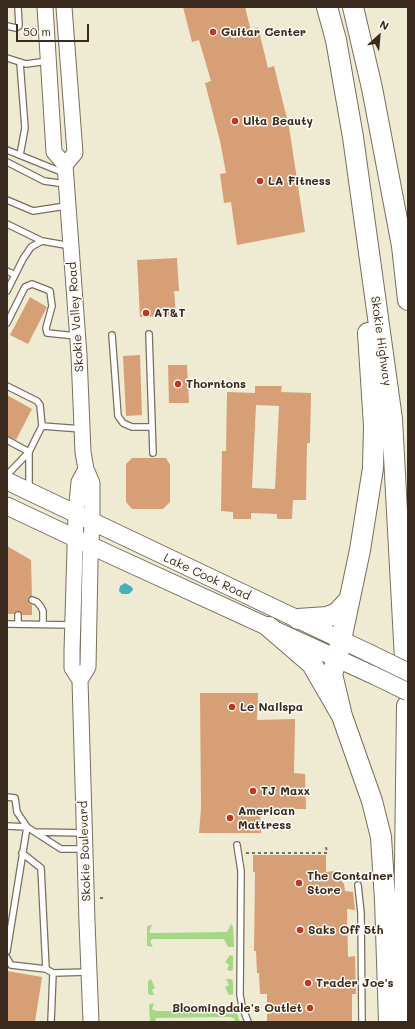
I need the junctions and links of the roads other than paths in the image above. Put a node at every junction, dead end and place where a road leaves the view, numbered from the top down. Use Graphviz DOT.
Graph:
graph roads {
  1 [pos="18,7"];
  2 [pos="44,7"];
  3 [pos="64,7"];
  4 [pos="327,7"];
  5 [pos="353,7"];
  6 [pos="7,26"];
  7 [pos="7,58"];
  8 [pos="48,61"];
  9 [pos="20,63"];
  10 [pos="353,137"];
  11 [pos="7,150"];
  12 [pos="20,155"];
  13 [pos="7,162"];
  14 [pos="66,174"];
  15 [pos="7,200"];
  16 [pos="68,206"];
  17 [pos="7,224"];
  18 [pos="42,241"];
  19 [pos="71,246"];
  20 [pos="402,246"];
  21 [pos="408,267"];
  22 [pos="7,271"];
  23 [pos="15,275"];
  24 [pos="7,291"];
  25 [pos="408,300"];
  26 [pos="7,323"];
  27 [pos="149,334"];
  28 [pos="112,335"];
  29 [pos="78,336"];
  30 [pos="7,386"];
  31 [pos="42,426"];
  32 [pos="152,427"];
  33 [pos="82,428"];
  34 [pos="7,440"];
  35 [pos="29,452"];
  36 [pos="153,453"];
  37 [pos="86,470"];
  38 [pos="7,475"];
  39 [pos="7,481"];
  40 [pos="29,492"];
  41 [pos="7,506"];
  42 [pos="76,514"];
  43 [pos="92,522"];
  44 [pos="76,538"];
  45 [pos="91,546"];
  46 [pos="32,600"];
  47 [pos="349,600"];
  48 [pos="18,614"];
  49 [pos="298,619"];
  50 [pos="7,624"];
  51 [pos="18,624"];
  52 [pos="43,624"];
  53 [pos="73,625"];
  54 [pos="269,627"];
  55 [pos="339,649"];
  56 [pos="80,680"];
  57 [pos="407,687"];
  58 [pos="342,716"];
  59 [pos="7,797"];
  60 [pos="7,826"];
  61 [pos="26,827"];
  62 [pos="34,832"];
  63 [pos="84,833"];
  64 [pos="237,845"];
  65 [pos="84,849"];
  66 [pos="22,853"];
  67 [pos="358,885"];
  68 [pos="7,951"];
  69 [pos="7,958"];
  70 [pos="46,969"];
  71 [pos="89,972"];
  72 [pos="53,973"];
  73 [pos="51,1022"];
  74 [pos="91,1022"];
  75 [pos="248,1022"];
  76 [pos="362,1022"];
  77 [pos="389,1022"];
  78 [pos="403,1022"];
  1 -- 6 [label="lane"];
  2 -- 8 [label="main road, Skokie Valley Road"];
  3 -- 14 [label="main road"];
  4 -- 10 [label="highway, Skokie Highway"];
  5 -- 20 [label="highway"];
  7 -- 9 [label="lane"];
  8 -- 9 [label="lane"];
  8 -- 14 [label="main road, Skokie Valley Road"];
  9 -- 12 [label="lane"];
  10 -- 47 [label="highway"];
  10 -- 57 [label="highway, Skokie Highway"];
  11 -- 12 [label="lane"];
  12 -- 14 [label="lane"];
  13 -- 14 [label="lane"];
  14 -- 16 [label="main road, Skokie Valley Road"];
  15 -- 16 [label="lane"];
  16 -- 19 [label="main road, Skokie Valley Road"];
  17 -- 18 [label="lane"];
  18 -- 19 [label="lane"];
  18 -- 23 [label="lane"];
  19 -- 29 [label="main road, Skokie Valley Road"];
  20 -- 21 [label="highway"];
  20 -- 25 [label="highway"];
  22 -- 23 [label="lane"];
  23 -- 24 [label="lane"];
  26 -- 29 [label="lane"];
  27 -- 32 [label="lane"];
  28 -- 32 [label="lane"];
  29 -- 33 [label="main road, Skokie Valley Road"];
  30 -- 31 [label="lane"];
  31 -- 33 [label="lane"];
  31 -- 35 [label="lane"];
  32 -- 36 [label="lane"];
  33 -- 37 [label="main road, Skokie Valley Road"];
  34 -- 35 [label="lane"];
  35 -- 38 [label="lane"];
  35 -- 40 [label="lane"];
  37 -- 42 [label="main road"];
  37 -- 43 [label="main road, Skokie Valley Road"];
  39 -- 40 [label="main road, Lake Cook Road"];
  40 -- 42 [label="main road, Lake Cook Road"];
  41 -- 44 [label="main road, Lake Cook Road"];
  42 -- 43 [label="main road, Lake Cook Road"];
  42 -- 44 [label="main road"];
  43 -- 45 [label="main road, Skokie Valley Road"];
  43 -- 49 [label="main road, Lake Cook Road"];
  44 -- 45 [label="main road, Lake Cook Road"];
  44 -- 53 [label="main road, Skokie Boulevard"];
  45 -- 54 [label="main road, Lake Cook Road"];
  45 -- 56 [label="main road, Skokie Boulevard"];
  46 -- 52 [label="lane"];
  47 -- 49 [label="highway"];
  47 -- 55 [label="highway"];
  48 -- 51 [label="lane"];
  49 -- 55 [label="main road, Lake Cook Road"];
  50 -- 51 [label="lane"];
  51 -- 52 [label="lane"];
  52 -- 53 [label="lane"];
  53 -- 56 [label="main road, Skokie Boulevard"];
  54 -- 55 [label="main road, Lake Cook Road"];
  54 -- 58 [label="highway"];
  55 -- 57 [label="main road, Lake Cook Road, bridge"];
  55 -- 57 [label="main road, Lake Cook Road, bridge"];
  55 -- 58 [label="highway"];
  56 -- 63 [label="main road, Skokie Boulevard"];
  57 -- 78 [label="highway, Skokie Highway"];
  58 -- 77 [label="highway"];
  59 -- 61 [label="lane"];
  60 -- 61 [label="lane"];
  61 -- 62 [label="lane"];
  61 -- 66 [label="lane"];
  62 -- 63 [label="lane"];
  62 -- 65 [label="lane"];
  63 -- 65 [label="main road, Skokie Boulevard"];
  64 -- 75 [label="lane"];
  65 -- 71 [label="main road, Skokie Boulevard"];
  66 -- 68 [label="lane"];
  66 -- 70 [label="lane"];
  67 -- 76 [label="lane"];
  69 -- 70 [label="lane"];
  70 -- 72 [label="lane"];
  71 -- 72 [label="lane"];
  71 -- 74 [label="main road, Skokie Boulevard"];
  72 -- 73 [label="lane"];
}
